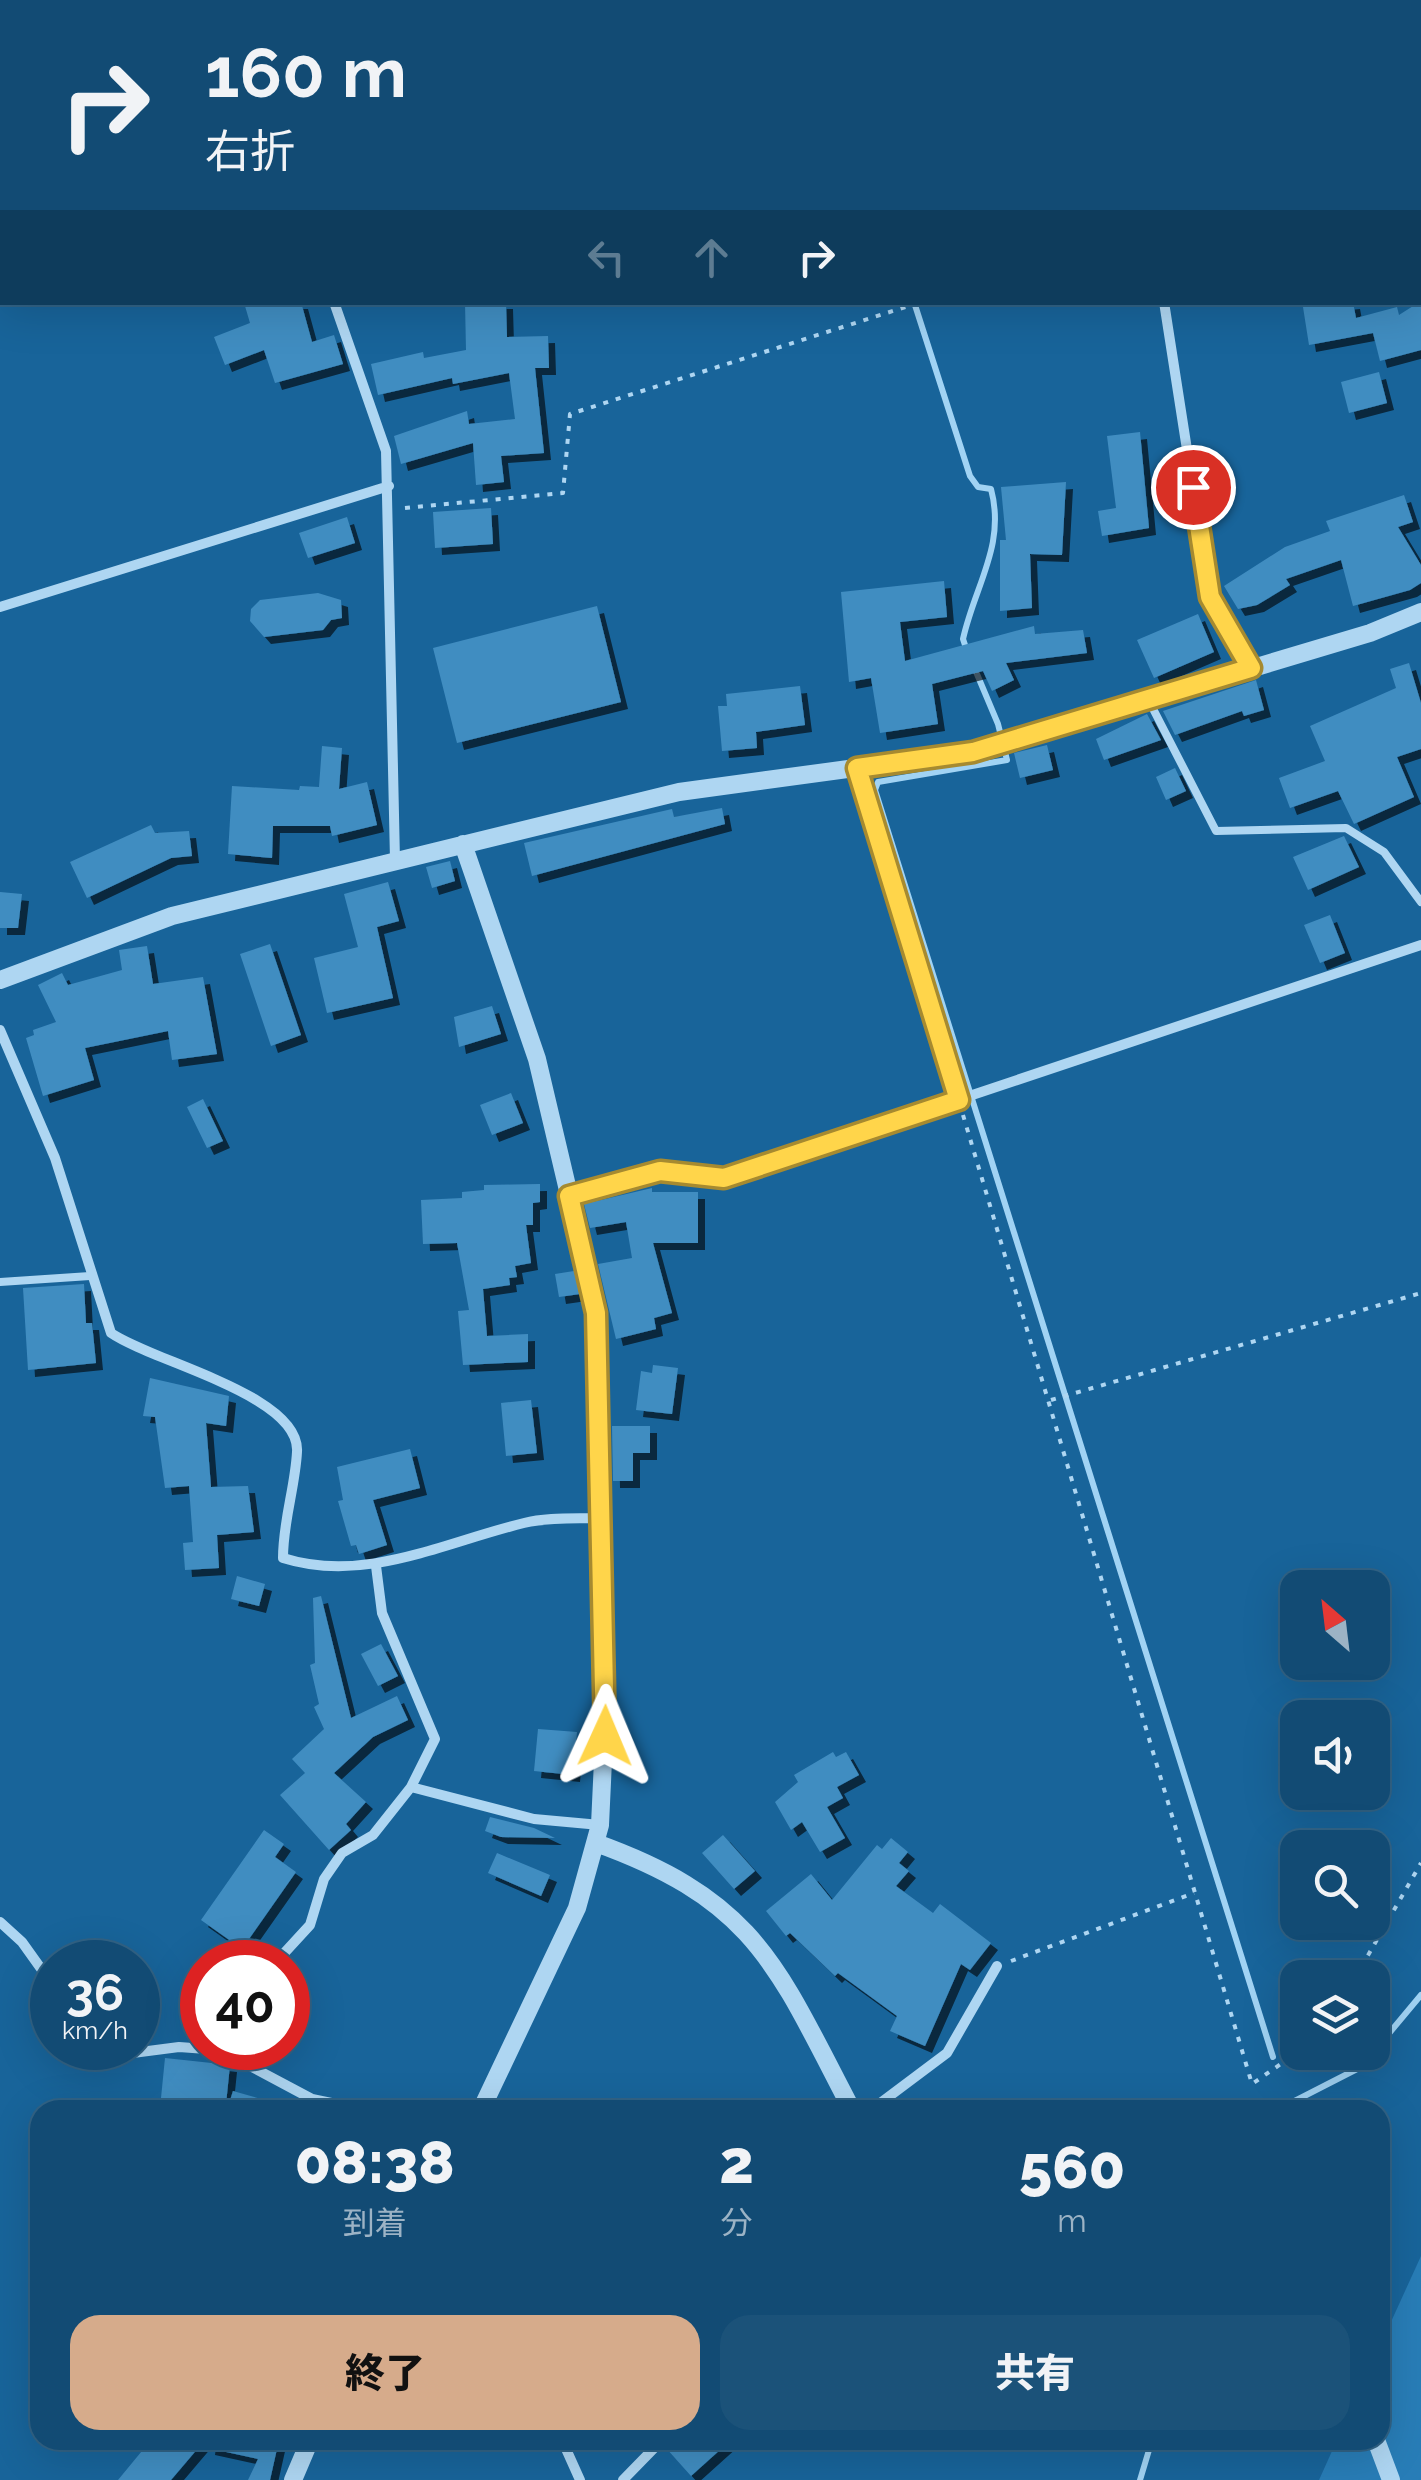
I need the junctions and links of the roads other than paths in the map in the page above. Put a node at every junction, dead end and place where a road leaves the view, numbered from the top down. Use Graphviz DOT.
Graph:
graph roads {
  1 [pos="335,305"];
  2 [pos="1164,305"];
  3 [pos="389,486"];
  4 [pos="0,607"];
  5 [pos="1421,612"];
  6 [pos="1251,668"];
  7 [pos="1149,701"];
  8 [pos="857,768"];
  9 [pos="463,844"];
  10 [pos="395,860"];
  11 [pos="1421,902"];
  12 [pos="1421,946"];
  13 [pos="0,980"];
  14 [pos="0,1030"];
  15 [pos="959,1100"];
  16 [pos="569,1196"];
  17 [pos="90,1276"];
  18 [pos="0,1282"];
  19 [pos="601,1518"];
  20 [pos="376,1566"];
  21 [pos="411,1786"];
  22 [pos="598,1834"];
  23 [pos="0,1922"];
  24 [pos="296,1940"];
  25 [pos="30,1953"];
  26 [pos="998,1966"];
  27 [pos="259,2070"];
  28 [pos="317,2100"];
  29 [pos="486,2100"];
  30 [pos="847,2100"];
  31 [pos="885,2100"];
  32 [pos="306,2450"];
  33 [pos="566,2450"];
  34 [pos="652,2450"];
  35 [pos="1380,2450"];
  36 [pos="293,2480"];
  37 [pos="580,2480"];
  38 [pos="623,2480"];
  39 [pos="1391,2480"];
  1 -- 3 [label="street"];
  2 -- 6 [label="street"];
  3 -- 4 [label="street"];
  3 -- 10 [label="street"];
  5 -- 6 [label="street"];
  6 -- 7 [label="street"];
  7 -- 8 [label="street"];
  7 -- 11 [label="lane"];
  8 -- 9 [label="street"];
  8 -- 15 [label="street"];
  9 -- 10 [label="street"];
  9 -- 16 [label="street"];
  10 -- 13 [label="street"];
  12 -- 15 [label="street"];
  14 -- 17 [label="street"];
  15 -- 16 [label="street"];
  16 -- 19 [label="street"];
  17 -- 18 [label="lane"];
  17 -- 20 [label="street"];
  19 -- 20 [label="street"];
  19 -- 22 [label="street"];
  20 -- 21 [label="street"];
  21 -- 22 [label="street"];
  21 -- 24 [label="street"];
  22 -- 29 [label="street"];
  22 -- 30 [label="street"];
  23 -- 25 [label="street"];
  26 -- 31 [label="street"];
  27 -- 28 [label="street"];
  32 -- 36 [label="street"];
  33 -- 37 [label="street"];
  34 -- 38 [label="street"];
  35 -- 39 [label="street"];
}
